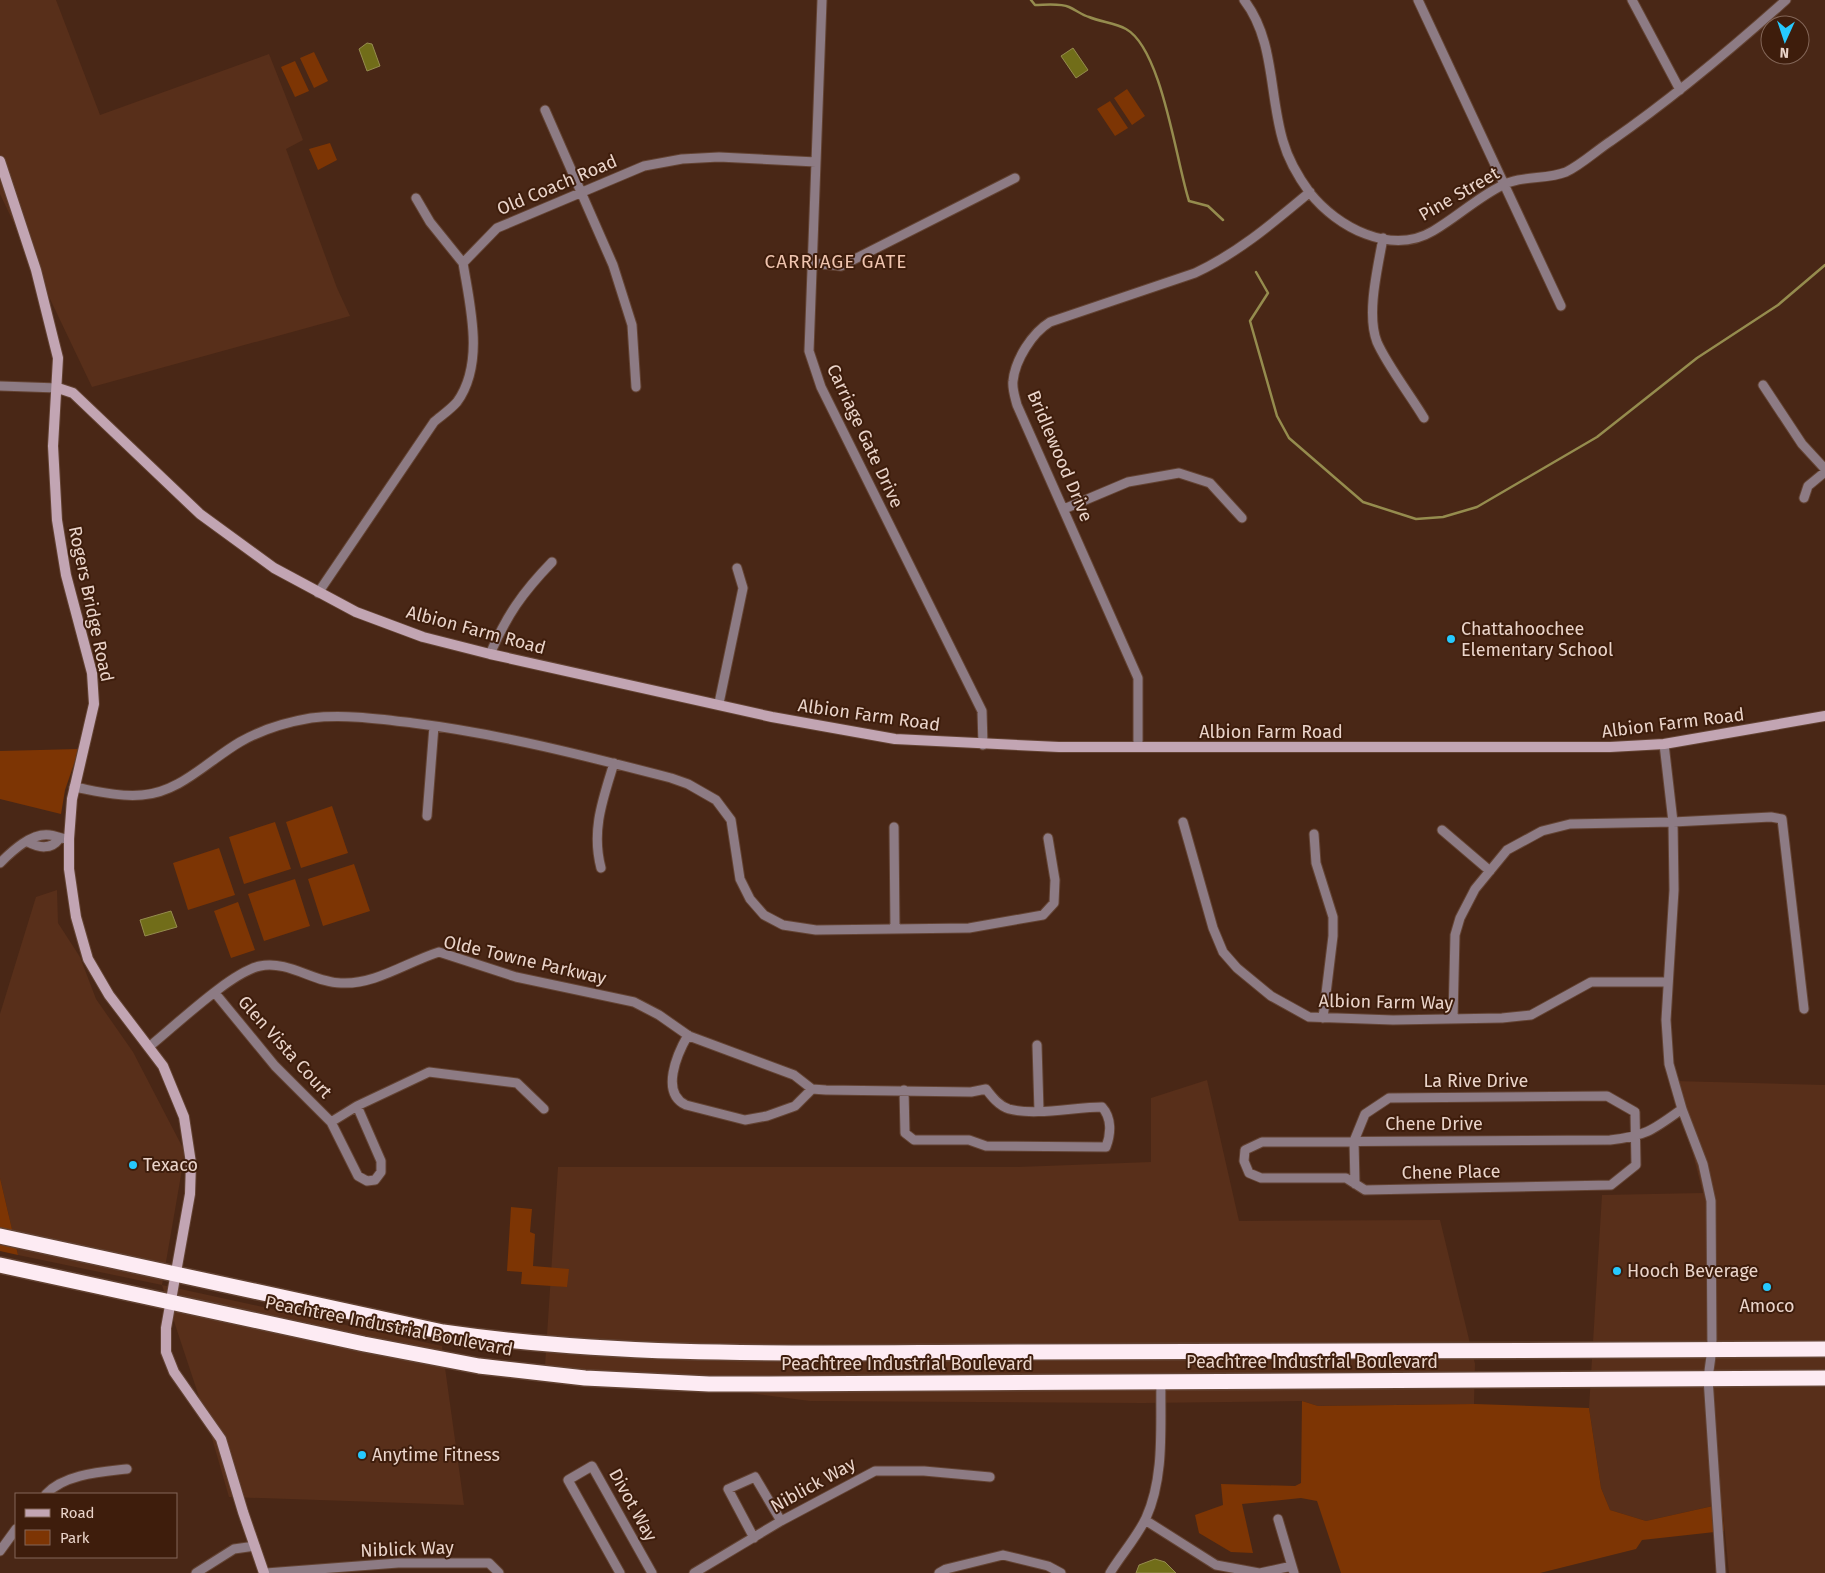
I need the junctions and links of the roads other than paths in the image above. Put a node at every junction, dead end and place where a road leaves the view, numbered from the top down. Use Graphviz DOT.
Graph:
graph roads {
  1 [pos="822,0"];
  2 [pos="1244,0"];
  3 [pos="1418,0"];
  4 [pos="1632,0"];
  5 [pos="1786,0"];
  6 [pos="1680,90"];
  7 [pos="545,110"];
  8 [pos="0,162"];
  9 [pos="816,162"];
  10 [pos="1015,178"];
  11 [pos="1502,185"];
  12 [pos="1310,192"];
  13 [pos="583,193"];
  14 [pos="416,198"];
  15 [pos="1383,238"];
  16 [pos="463,263"];
  17 [pos="812,263"];
  18 [pos="1561,306"];
  19 [pos="1762,385"];
  20 [pos="0,386"];
  21 [pos="636,387"];
  22 [pos="58,388"];
  23 [pos="1424,418"];
  24 [pos="1825,470"];
  25 [pos="1804,498"];
  26 [pos="1064,509"];
  27 [pos="1242,518"];
  28 [pos="552,562"];
  29 [pos="737,568"];
  30 [pos="318,593"];
  31 [pos="490,654"];
  32 [pos="719,703"];
  33 [pos="1825,716"];
  34 [pos="434,726"];
  35 [pos="1664,744"];
  36 [pos="983,745"];
  37 [pos="1138,747"];
  38 [pos="614,763"];
  39 [pos="74,787"];
  40 [pos="427,816"];
  41 [pos="1183,822"];
  42 [pos="1673,822"];
  43 [pos="894,827"];
  44 [pos="1442,830"];
  45 [pos="1314,834"];
  46 [pos="42,835"];
  47 [pos="1048,838"];
  48 [pos="64,839"];
  49 [pos="28,842"];
  50 [pos="42,847"];
  51 [pos="0,863"];
  52 [pos="601,868"];
  53 [pos="1490,870"];
  54 [pos="895,929"];
  55 [pos="1668,982"];
  56 [pos="215,993"];
  57 [pos="1804,1009"];
  58 [pos="1323,1018"];
  59 [pos="1453,1019"];
  60 [pos="688,1035"];
  61 [pos="1037,1045"];
  62 [pos="150,1046"];
  63 [pos="812,1089"];
  64 [pos="904,1090"];
  65 [pos="357,1106"];
  66 [pos="544,1108"];
  67 [pos="1682,1109"];
  68 [pos="1039,1111"];
  69 [pos="331,1122"];
  70 [pos="1637,1137"];
  71 [pos="1354,1141"];
  72 [pos="1244,1162"];
  73 [pos="1355,1184"];
  74 [pos="0,1236"];
  75 [pos="0,1265"];
  76 [pos="175,1273"];
  77 [pos="171,1302"];
  78 [pos="1712,1349"];
  79 [pos="1825,1349"];
  80 [pos="1708,1378"];
  81 [pos="1825,1378"];
  82 [pos="1161,1381"];
  83 [pos="127,1469"];
  84 [pos="990,1476"];
  85 [pos="48,1493"];
  86 [pos="1278,1519"];
  87 [pos="1145,1520"];
  88 [pos="781,1522"];
  89 [pos="15,1529"];
  90 [pos="754,1538"];
  91 [pos="255,1546"];
  92 [pos="0,1550"];
  93 [pos="1293,1570"];
  94 [pos="310,1572"];
  95 [pos="196,1573"];
  96 [pos="265,1573"];
  97 [pos="499,1573"];
  98 [pos="620,1573"];
  99 [pos="652,1573"];
  100 [pos="694,1573"];
  101 [pos="939,1573"];
  102 [pos="1061,1573"];
  103 [pos="1110,1573"];
  104 [pos="1259,1573"];
  105 [pos="1721,1573"];
  1 -- 9 [label="street, Carriage Gate Drive"];
  2 -- 12 [label="street, Pine Street"];
  3 -- 11 [label="street"];
  4 -- 6 [label="street"];
  5 -- 6 [label="street, Pine Street"];
  6 -- 11 [label="street, Pine Street"];
  7 -- 13 [label="street"];
  8 -- 22 [label="street, Rogers Bridge Road"];
  9 -- 13 [label="street, Old Coach Road"];
  9 -- 17 [label="street, Carriage Gate Drive"];
  10 -- 17 [label="street"];
  11 -- 15 [label="street, Pine Street"];
  11 -- 18 [label="street"];
  12 -- 15 [label="street, Pine Street"];
  12 -- 26 [label="street, Bridlewood Drive"];
  13 -- 16 [label="street, Old Coach Road"];
  13 -- 21 [label="street"];
  14 -- 16 [label="street"];
  15 -- 23 [label="street"];
  16 -- 30 [label="street"];
  17 -- 36 [label="street, Carriage Gate Drive"];
  19 -- 24 [label="street"];
  20 -- 22 [label="street"];
  22 -- 30 [label="street, Albion Farm Road"];
  22 -- 39 [label="street, Rogers Bridge Road"];
  24 -- 25 [label="street"];
  26 -- 27 [label="street"];
  26 -- 37 [label="street, Bridlewood Drive"];
  28 -- 31 [label="street"];
  29 -- 32 [label="street"];
  30 -- 31 [label="street, Albion Farm Road"];
  31 -- 32 [label="street, Albion Farm Road"];
  32 -- 36 [label="street, Albion Farm Road"];
  33 -- 35 [label="street, Albion Farm Road"];
  34 -- 38 [label="street"];
  34 -- 39 [label="street"];
  34 -- 40 [label="street"];
  35 -- 37 [label="street, Albion Farm Road"];
  35 -- 42 [label="street"];
  36 -- 37 [label="street, Albion Farm Road"];
  38 -- 52 [label="street"];
  38 -- 54 [label="street"];
  39 -- 48 [label="street, Rogers Bridge Road"];
  41 -- 58 [label="street, Albion Farm Way"];
  42 -- 53 [label="street"];
  42 -- 55 [label="street"];
  42 -- 57 [label="street"];
  43 -- 54 [label="street"];
  44 -- 53 [label="street"];
  45 -- 58 [label="street"];
  46 -- 48 [label="street"];
  46 -- 49 [label="street"];
  46 -- 50 [label="street"];
  47 -- 54 [label="street"];
  48 -- 50 [label="street"];
  48 -- 62 [label="street, Rogers Bridge Road"];
  49 -- 50 [label="street"];
  49 -- 51 [label="street"];
  53 -- 59 [label="street"];
  55 -- 59 [label="street, Albion Farm Way"];
  55 -- 67 [label="street"];
  56 -- 60 [label="street, Olde Towne Parkway"];
  56 -- 62 [label="street, Olde Towne Parkway"];
  56 -- 69 [label="street, Glen Vista Court"];
  58 -- 59 [label="street, Albion Farm Way"];
  60 -- 63 [label="street, Olde Towne Parkway"];
  60 -- 63 [label="street"];
  61 -- 68 [label="street"];
  62 -- 76 [label="street, Rogers Bridge Road"];
  63 -- 64 [label="street"];
  64 -- 68 [label="street"];
  64 -- 68 [label="street"];
  65 -- 66 [label="street, Glen Vista Court"];
  65 -- 69 [label="street, Glen Vista Court"];
  65 -- 69 [label="street, Glen Vista Court"];
  67 -- 70 [label="street"];
  67 -- 78 [label="street"];
  70 -- 71 [label="street, Chene Drive"];
  70 -- 71 [label="street, La Rive Drive"];
  70 -- 73 [label="street, Chene Place"];
  71 -- 72 [label="street, Chene Drive"];
  71 -- 73 [label="street, La Rive Drive"];
  72 -- 73 [label="street, Chene Place"];
  74 -- 76 [label="highway, Peachtree Industrial Boulevard"];
  75 -- 77 [label="highway, Peachtree Industrial Boulevard"];
  76 -- 77 [label="street, Rogers Bridge Road"];
  76 -- 78 [label="highway, Peachtree Industrial Boulevard"];
  77 -- 82 [label="highway, Peachtree Industrial Boulevard"];
  77 -- 91 [label="street, Rogers Bridge Road"];
  78 -- 79 [label="highway, Peachtree Industrial Boulevard"];
  78 -- 80 [label="street"];
  80 -- 81 [label="highway, Peachtree Industrial Boulevard"];
  80 -- 82 [label="highway, Peachtree Industrial Boulevard"];
  80 -- 105 [label="street"];
  82 -- 87 [label="street"];
  83 -- 85 [label="street"];
  84 -- 88 [label="street, Niblick Way"];
  86 -- 93 [label="street"];
  87 -- 103 [label="street"];
  87 -- 104 [label="street"];
  88 -- 90 [label="street, Niblick Way"];
  88 -- 90 [label="street"];
  89 -- 92 [label="street"];
  90 -- 100 [label="street, Niblick Way"];
  91 -- 95 [label="street"];
  91 -- 96 [label="street, Rogers Bridge Road"];
  93 -- 104 [label="street"];
  94 -- 96 [label="street, Niblick Way"];
  94 -- 97 [label="street, Niblick Way"];
  98 -- 99 [label="street, Divot Way"];
  101 -- 102 [label="street"];
}
